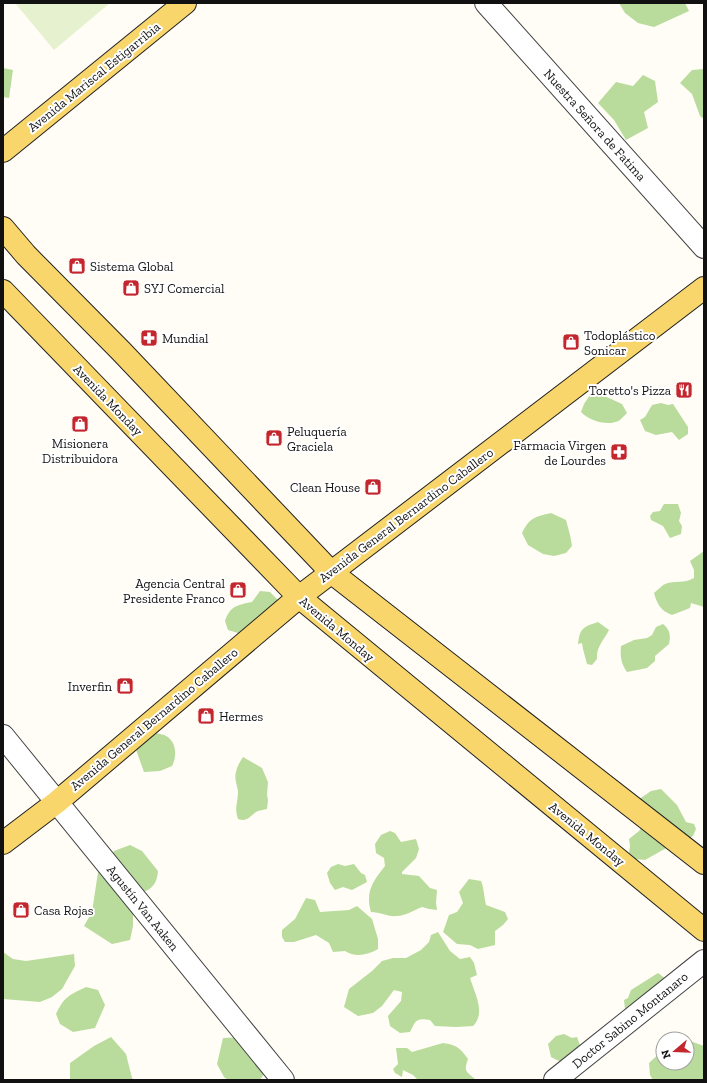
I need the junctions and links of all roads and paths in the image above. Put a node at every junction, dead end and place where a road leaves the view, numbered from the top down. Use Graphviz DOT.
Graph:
graph roads {
  1 [pos="185,3"];
  2 [pos="486,3"];
  3 [pos="3,151"];
  4 [pos="3,228"];
  5 [pos="704,247"];
  6 [pos="704,288"];
  7 [pos="3,291"];
  8 [pos="331,572"];
  9 [pos="299,597"];
  10 [pos="3,736"];
  11 [pos="57,802"];
  12 [pos="3,843"];
  13 [pos="704,863"];
  14 [pos="704,930"];
  15 [pos="704,961"];
  16 [pos="283,1080"];
  17 [pos="555,1080"];
  1 -- 3 [label="main road, Avenida Mariscal Estigarribia"];
  2 -- 5 [label="street, Nuestra Señora de Fatima"];
  4 -- 8 [label="main road"];
  6 -- 8 [label="main road, Avenida General Bernardino Caballero"];
  7 -- 9 [label="main road, Avenida Monday"];
  8 -- 9 [label="main road, Avenida General Bernardino Caballero"];
  8 -- 13 [label="main road"];
  9 -- 11 [label="main road, Avenida General Bernardino Caballero"];
  9 -- 14 [label="main road, Avenida Monday"];
  10 -- 11 [label="street, Agustín Van Aaken"];
  11 -- 12 [label="main road, Avenida General Bernardino Caballero"];
  11 -- 16 [label="street, Agustín Van Aaken"];
  15 -- 17 [label="street, Doctor Sabino Montanaro"];
}
